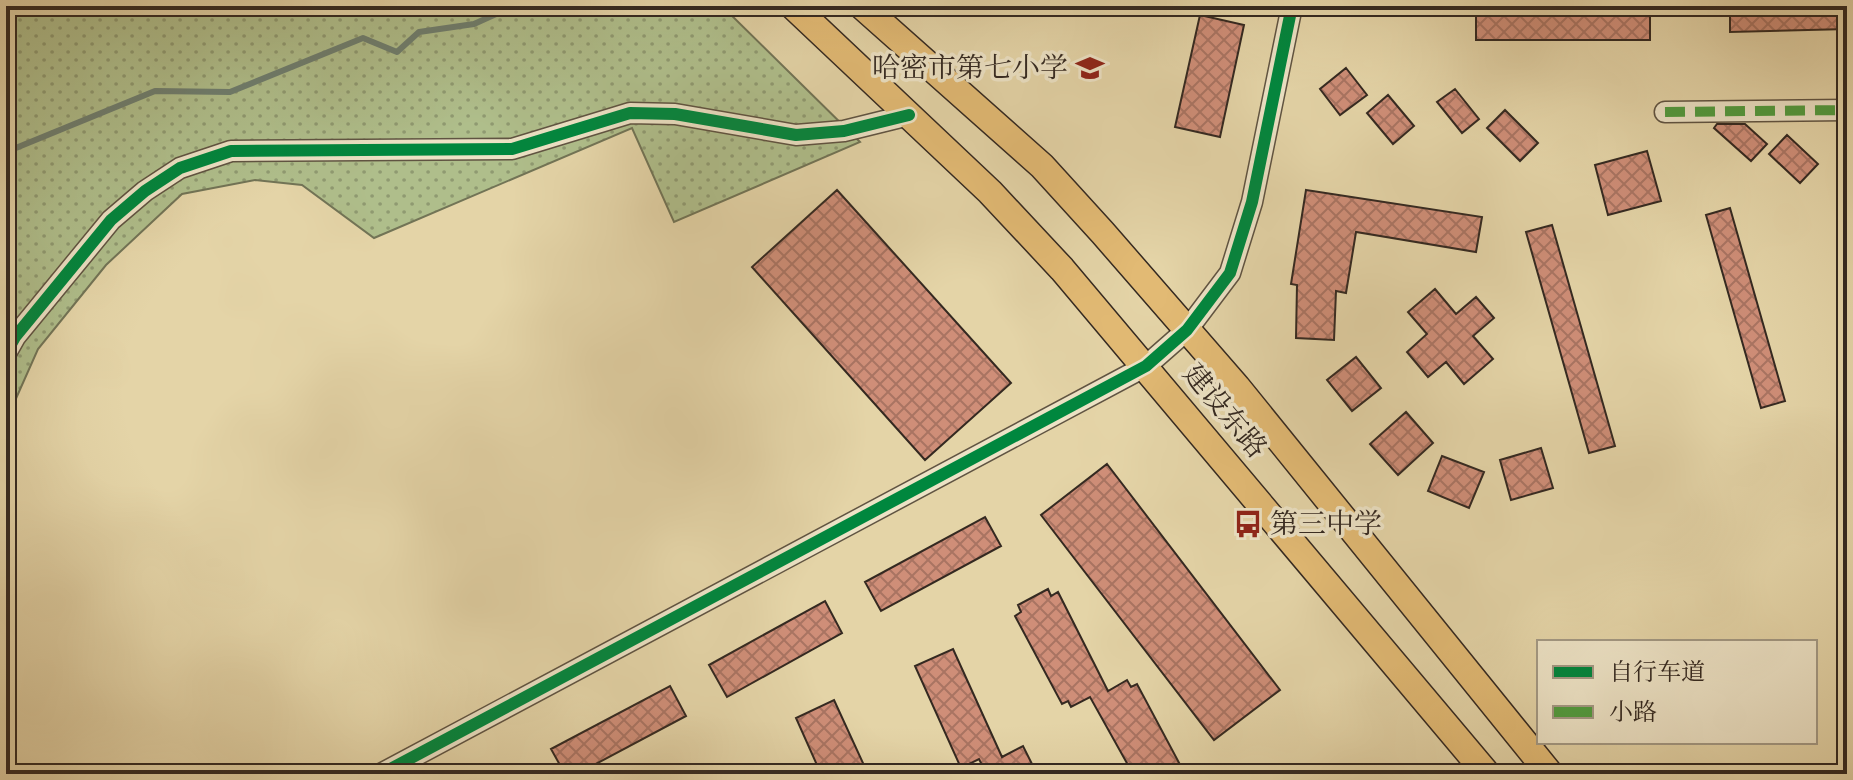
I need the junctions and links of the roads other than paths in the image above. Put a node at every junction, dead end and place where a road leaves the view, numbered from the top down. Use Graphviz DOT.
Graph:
graph roads {
  1 [pos="793,6"];
  2 [pos="862,6"];
  3 [pos="1292,6"];
  4 [pos="1847,110"];
  5 [pos="1665,112"];
  6 [pos="909,115"];
  7 [pos="1187,330"];
  8 [pos="6,353"];
  9 [pos="1146,366"];
  10 [pos="381,774"];
  11 [pos="1487,774"];
  12 [pos="1550,774"];
  1 -- 6 [label="main road, 建设东路"];
  2 -- 7 [label="main road, 建设东路"];
  3 -- 7 [label="street"];
  4 -- 5 [label="street"];
  6 -- 8 [label="street"];
  6 -- 9 [label="main road, 建设东路"];
  7 -- 9 [label="street"];
  7 -- 12 [label="main road, 建设东路"];
  9 -- 10 [label="street"];
  9 -- 11 [label="main road, 建设东路"];
}
